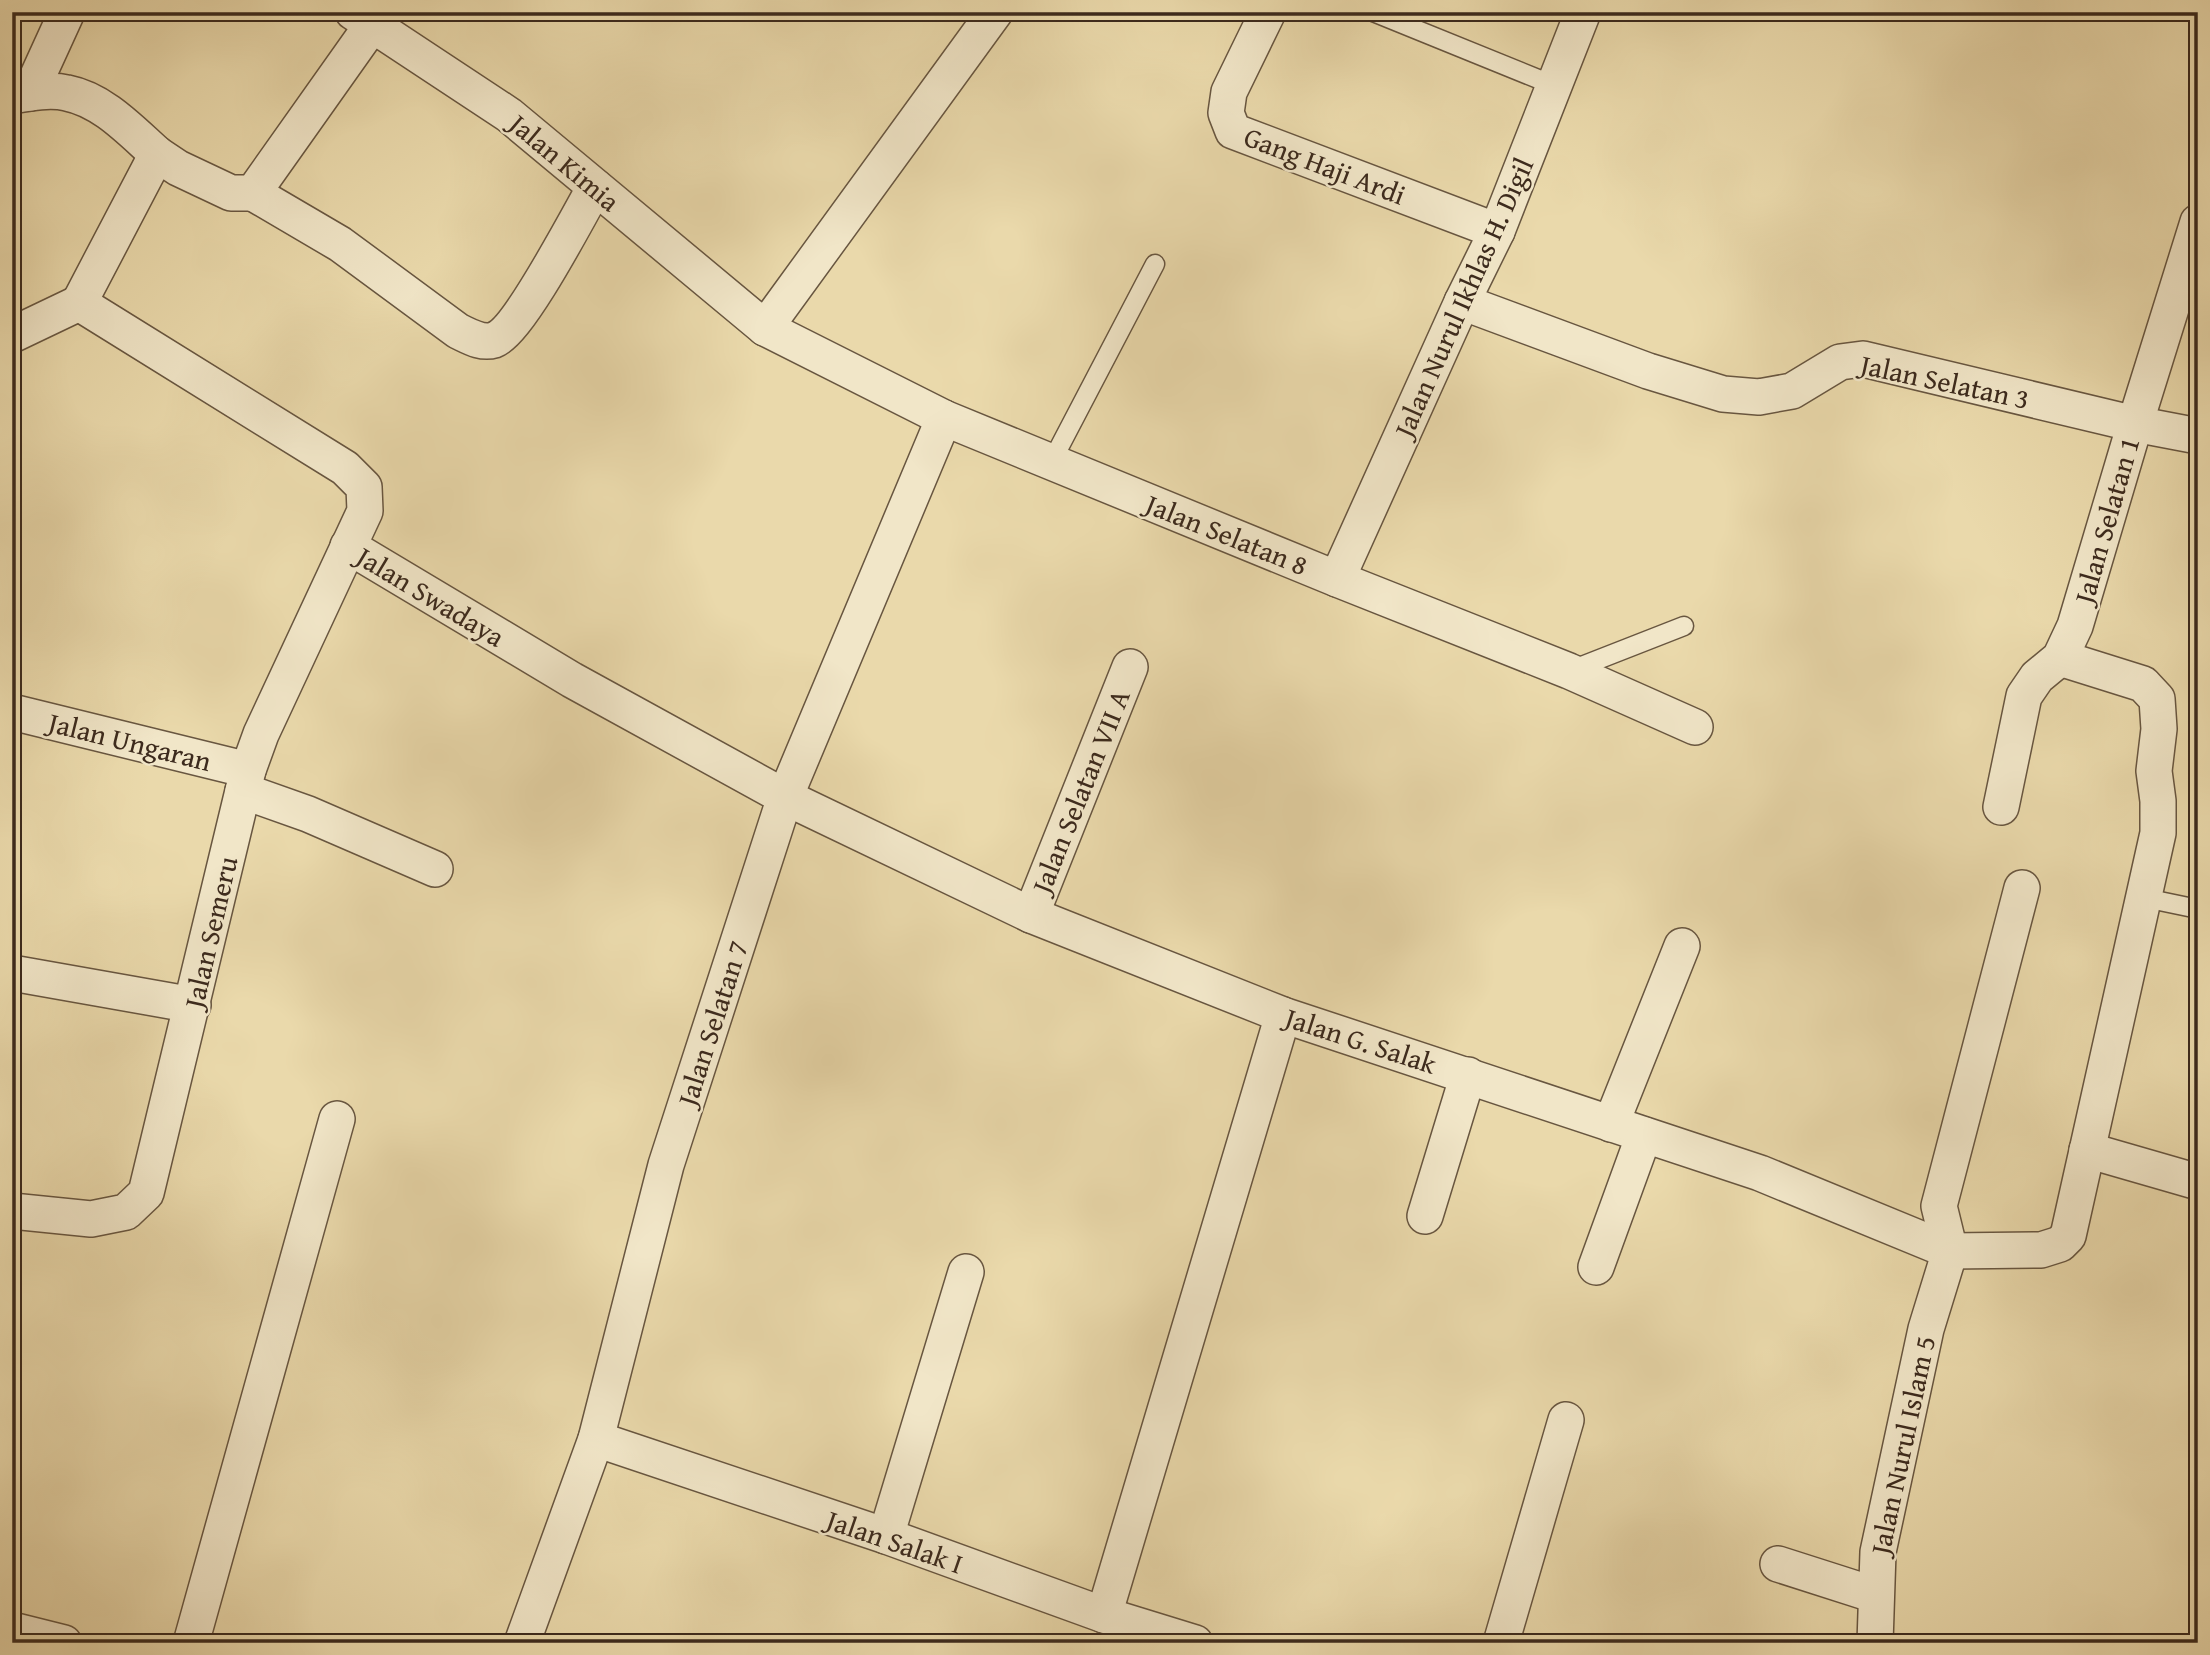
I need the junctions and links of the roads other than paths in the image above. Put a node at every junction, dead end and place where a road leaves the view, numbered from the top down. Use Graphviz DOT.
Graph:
graph roads {
  1 [pos="67,12"];
  2 [pos="995,12"];
  3 [pos="1268,12"];
  4 [pos="1373,12"];
  5 [pos="1583,12"];
  6 [pos="362,18"];
  7 [pos="1553,85"];
  8 [pos="21,94"];
  9 [pos="158,154"];
  10 [pos="595,187"];
  11 [pos="253,193"];
  12 [pos="2198,222"];
  13 [pos="1497,231"];
  14 [pos="1155,264"];
  15 [pos="1462,302"];
  16 [pos="79,303"];
  17 [pos="765,328"];
  18 [pos="12,335"];
  19 [pos="944,418"];
  20 [pos="2135,424"];
  21 [pos="2198,436"];
  22 [pos="1052,461"];
  23 [pos="348,546"];
  24 [pos="1337,579"];
  25 [pos="1684,626"];
  26 [pos="2060,658"];
  27 [pos="1130,667"];
  28 [pos="1569,671"];
  29 [pos="12,712"];
  30 [pos="1695,727"];
  31 [pos="246,781"];
  32 [pos="785,797"];
  33 [pos="2001,807"];
  34 [pos="435,869"];
  35 [pos="2022,888"];
  36 [pos="2145,898"];
  37 [pos="2198,909"];
  38 [pos="1031,915"];
  39 [pos="1682,946"];
  40 [pos="12,973"];
  41 [pos="193,1005"];
  42 [pos="1283,1015"];
  43 [pos="1468,1075"];
  44 [pos="337,1119"];
  45 [pos="1611,1124"];
  46 [pos="1644,1135"];
  47 [pos="2087,1150"];
  48 [pos="2198,1182"];
  49 [pos="1426,1216"];
  50 [pos="14,1219"];
  51 [pos="1950,1251"];
  52 [pos="1596,1267"];
  53 [pos="966,1272"];
  54 [pos="1566,1420"];
  55 [pos="596,1439"];
  56 [pos="886,1536"];
  57 [pos="1778,1564"];
  58 [pos="1875,1595"];
  59 [pos="1104,1615"];
  60 [pos="12,1630"];
  61 [pos="64,1643"];
  62 [pos="191,1643"];
  63 [pos="522,1643"];
  64 [pos="1195,1643"];
  65 [pos="1501,1643"];
  66 [pos="1875,1643"];
  1 -- 8 [label="street"];
  2 -- 17 [label="street"];
  3 -- 13 [label="street, Gang Haji Ardi"];
  4 -- 7 [label="lane"];
  5 -- 7 [label="street, Jalan Nurul Ikhlas H. Digil"];
  6 -- 10 [label="street, Jalan Kimia"];
  6 -- 11 [label="street"];
  7 -- 13 [label="street, Jalan Nurul Ikhlas H. Digil"];
  8 -- 9 [label="street"];
  9 -- 11 [label="street"];
  9 -- 16 [label="street"];
  10 -- 11 [label="street"];
  10 -- 17 [label="street, Jalan Kimia"];
  12 -- 20 [label="street, Jalan Selatan 1"];
  13 -- 15 [label="street, Jalan Nurul Ikhlas H. Digil"];
  14 -- 22 [label="lane"];
  15 -- 20 [label="street, Jalan Selatan 3"];
  15 -- 24 [label="street, Jalan Nurul Ikhlas H. Digil"];
  16 -- 18 [label="street"];
  16 -- 23 [label="street, Jalan Swadaya"];
  17 -- 19 [label="street, Jalan Selatan 8"];
  19 -- 22 [label="street, Jalan Selatan 8"];
  19 -- 32 [label="street, Jalan Selatan 7"];
  20 -- 21 [label="street, Jalan Selatan 3"];
  20 -- 26 [label="street, Jalan Selatan 1"];
  22 -- 24 [label="street, Jalan Selatan 8"];
  23 -- 31 [label="street, Jalan Semeru"];
  23 -- 32 [label="street, Jalan Swadaya"];
  24 -- 28 [label="street, Jalan Selatan 8"];
  25 -- 28 [label="lane"];
  26 -- 33 [label="street, Jalan Selatan 1"];
  26 -- 36 [label="street"];
  27 -- 38 [label="street, Jalan Selatan VII A"];
  28 -- 30 [label="street, Jalan Selatan 8"];
  29 -- 31 [label="street, Jalan Ungaran"];
  31 -- 34 [label="street, Jalan Ungaran"];
  31 -- 41 [label="street, Jalan Semeru"];
  32 -- 38 [label="street, Jalan G. Salak"];
  32 -- 55 [label="street, Jalan Selatan 7"];
  35 -- 51 [label="street"];
  36 -- 37 [label="lane"];
  36 -- 47 [label="street"];
  38 -- 42 [label="street, Jalan G. Salak"];
  39 -- 45 [label="street"];
  40 -- 41 [label="street"];
  41 -- 50 [label="street, Jalan Semeru"];
  42 -- 43 [label="street, Jalan G. Salak"];
  42 -- 59 [label="street"];
  43 -- 45 [label="street, Jalan G. Salak"];
  43 -- 49 [label="street"];
  44 -- 62 [label="street"];
  45 -- 46 [label="street, Jalan G. Salak"];
  46 -- 51 [label="street, Jalan G. Salak"];
  46 -- 52 [label="street"];
  47 -- 48 [label="street"];
  47 -- 51 [label="street"];
  51 -- 58 [label="street, Jalan Nurul Islam 5"];
  53 -- 56 [label="street"];
  54 -- 65 [label="street"];
  55 -- 56 [label="street, Jalan Salak I"];
  55 -- 63 [label="street, Jalan Selatan 7"];
  56 -- 59 [label="street, Jalan Salak I"];
  57 -- 58 [label="street"];
  58 -- 66 [label="street, Jalan Nurul Islam 5"];
  59 -- 64 [label="street, Jalan Salak I"];
  60 -- 61 [label="street"];
}
